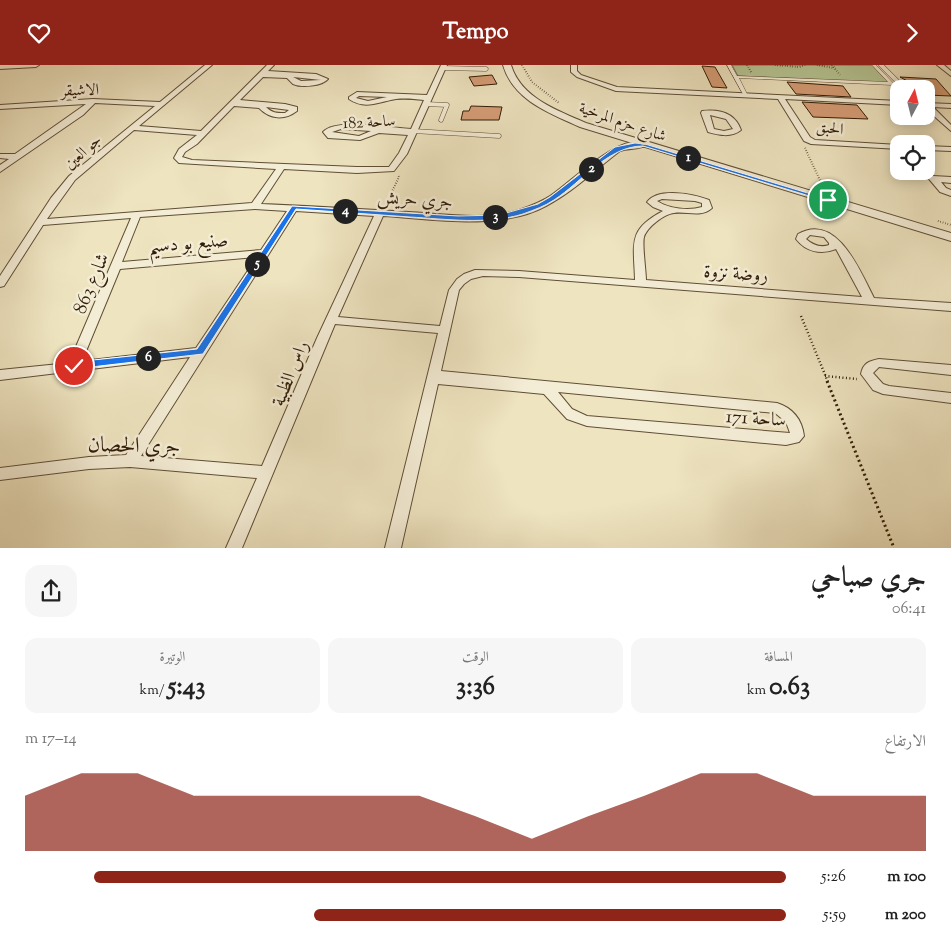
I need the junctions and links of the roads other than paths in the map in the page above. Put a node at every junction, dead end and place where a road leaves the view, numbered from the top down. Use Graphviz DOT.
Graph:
graph roads {
  1 [pos="36,65"];
  2 [pos="210,65"];
  3 [pos="271,65"];
  4 [pos="507,65"];
  5 [pos="516,65"];
  6 [pos="574,65"];
  7 [pos="729,65"];
  8 [pos="874,65"];
  9 [pos="881,65"];
  10 [pos="940,65"];
  11 [pos="443,66"];
  12 [pos="0,67"];
  13 [pos="486,69"];
  14 [pos="262,74"];
  15 [pos="951,74"];
  16 [pos="302,75"];
  17 [pos="736,77"];
  18 [pos="294,79"];
  19 [pos="896,80"];
  20 [pos="382,95"];
  21 [pos="746,96"];
  22 [pos="781,98"];
  23 [pos="389,99"];
  24 [pos="428,99"];
  25 [pos="93,101"];
  26 [pos="233,103"];
  27 [pos="890,103"];
  28 [pos="162,104"];
  29 [pos="277,105"];
  30 [pos="935,105"];
  31 [pos="951,106"];
  32 [pos="0,107"];
  33 [pos="266,110"];
  34 [pos="935,114"];
  35 [pos="441,119"];
  36 [pos="133,128"];
  37 [pos="951,129"];
  38 [pos="366,131"];
  39 [pos="412,132"];
  40 [pos="203,133"];
  41 [pos="614,135"];
  42 [pos="499,136"];
  43 [pos="643,145"];
  44 [pos="890,146"];
  45 [pos="935,148"];
  46 [pos="617,149"];
  47 [pos="951,149"];
  48 [pos="403,154"];
  49 [pos="0,156"];
  50 [pos="18,157"];
  51 [pos="282,166"];
  52 [pos="0,169"];
  53 [pos="357,171"];
  54 [pos="935,179"];
  55 [pos="934,180"];
  56 [pos="951,180"];
  57 [pos="951,193"];
  58 [pos="255,206"];
  59 [pos="656,206"];
  60 [pos="294,207"];
  61 [pos="672,210"];
  62 [pos="380,213"];
  63 [pos="137,214"];
  64 [pos="651,221"];
  65 [pos="41,222"];
  66 [pos="951,229"];
  67 [pos="951,237"];
  68 [pos="833,245"];
  69 [pos="264,253"];
  70 [pos="116,267"];
  71 [pos="519,274"];
  72 [pos="0,283"];
  73 [pos="641,284"];
  74 [pos="866,300"];
  75 [pos="951,307"];
  76 [pos="331,320"];
  77 [pos="445,330"];
  78 [pos="200,352"];
  79 [pos="74,366"];
  80 [pos="951,369"];
  81 [pos="0,375"];
  82 [pos="435,377"];
  83 [pos="578,388"];
  84 [pos="951,399"];
  85 [pos="561,406"];
  86 [pos="130,461"];
  87 [pos="268,473"];
  88 [pos="0,474"];
  89 [pos="234,548"];
  90 [pos="393,548"];
  1 -- 12 [label="street"];
  2 -- 28 [label="street, جو العين"];
  3 -- 14 [label="street"];
  4 -- 41 [label="street, شارع حزم المرخية"];
  5 -- 66 [label="street, شارع حزم المرخية"];
  6 -- 21 [label="street"];
  7 -- 17 [label="street"];
  8 -- 17 [label="street"];
  9 -- 19 [label="lane"];
  10 -- 15 [label="street"];
  11 -- 13 [label="lane"];
  11 -- 24 [label="street"];
  14 -- 16 [label="street"];
  14 -- 18 [label="street"];
  14 -- 26 [label="street"];
  16 -- 18 [label="street"];
  16 -- 18 [label="street"];
  17 -- 21 [label="street"];
  20 -- 23 [label="street"];
  20 -- 23 [label="street"];
  20 -- 24 [label="street"];
  21 -- 22 [label="street"];
  22 -- 27 [label="street"];
  22 -- 44 [label="street, الحبق"];
  23 -- 24 [label="street"];
  24 -- 35 [label="lane"];
  24 -- 39 [label="street"];
  25 -- 28 [label="street, الاشيقر"];
  25 -- 32 [label="street, الاشيقر"];
  25 -- 50 [label="street"];
  26 -- 29 [label="street"];
  26 -- 33 [label="street"];
  26 -- 40 [label="street"];
  28 -- 36 [label="street, جو العين"];
  29 -- 33 [label="street"];
  29 -- 33 [label="street"];
  30 -- 31 [label="street"];
  34 -- 37 [label="street"];
  36 -- 40 [label="street"];
  36 -- 65 [label="street, جو العين"];
  38 -- 39 [label="street, ساحة 182"];
  39 -- 42 [label="lane"];
  39 -- 48 [label="street"];
  40 -- 51 [label="street"];
  41 -- 43 [label="street, شارع حزم المرخية"];
  41 -- 46 [label="street"];
  43 -- 46 [label="street, جري حريش"];
  43 -- 67 [label="street, شارع حزم المرخية"];
  45 -- 47 [label="street"];
  46 -- 62 [label="street, جري حريش"];
  48 -- 53 [label="street"];
  48 -- 53 [label="street"];
  49 -- 50 [label="street"];
  50 -- 52 [label="street"];
  51 -- 53 [label="street"];
  51 -- 58 [label="street"];
  54 -- 56 [label="street"];
  55 -- 57 [label="street"];
  58 -- 60 [label="street, جري حريش"];
  58 -- 63 [label="street, جري حريش"];
  59 -- 61 [label="street"];
  59 -- 61 [label="street"];
  59 -- 64 [label="street"];
  60 -- 62 [label="street, جري حريش"];
  60 -- 69 [label="street"];
  61 -- 64 [label="street"];
  62 -- 76 [label="street, راس الظبية"];
  63 -- 65 [label="street, جري حريش"];
  63 -- 70 [label="street, شارع 863"];
  64 -- 73 [label="street"];
  65 -- 72 [label="street, جو العين"];
  68 -- 74 [label="street"];
  69 -- 70 [label="street, صنيع بو دسيم"];
  69 -- 78 [label="street"];
  70 -- 79 [label="street, شارع 863"];
  71 -- 73 [label="street, روضة نزوة"];
  71 -- 77 [label="street, روضة نزوة"];
  73 -- 74 [label="street, روضة نزوة"];
  74 -- 75 [label="street, روضة نزوة"];
  76 -- 77 [label="street"];
  76 -- 87 [label="street, راس الظبية"];
  77 -- 82 [label="street, روضة نزوة"];
  78 -- 79 [label="street"];
  78 -- 86 [label="street"];
  79 -- 81 [label="street"];
  80 -- 84 [label="street"];
  82 -- 83 [label="street, ساحة 171"];
  82 -- 85 [label="street, ساحة 171"];
  82 -- 90 [label="street, روضة نزوة"];
  83 -- 85 [label="street"];
  83 -- 85 [label="street, ساحة 171"];
  86 -- 87 [label="street, جري الحصان"];
  86 -- 88 [label="street, جري الحصان"];
  87 -- 89 [label="street, راس الظبية"];
}
